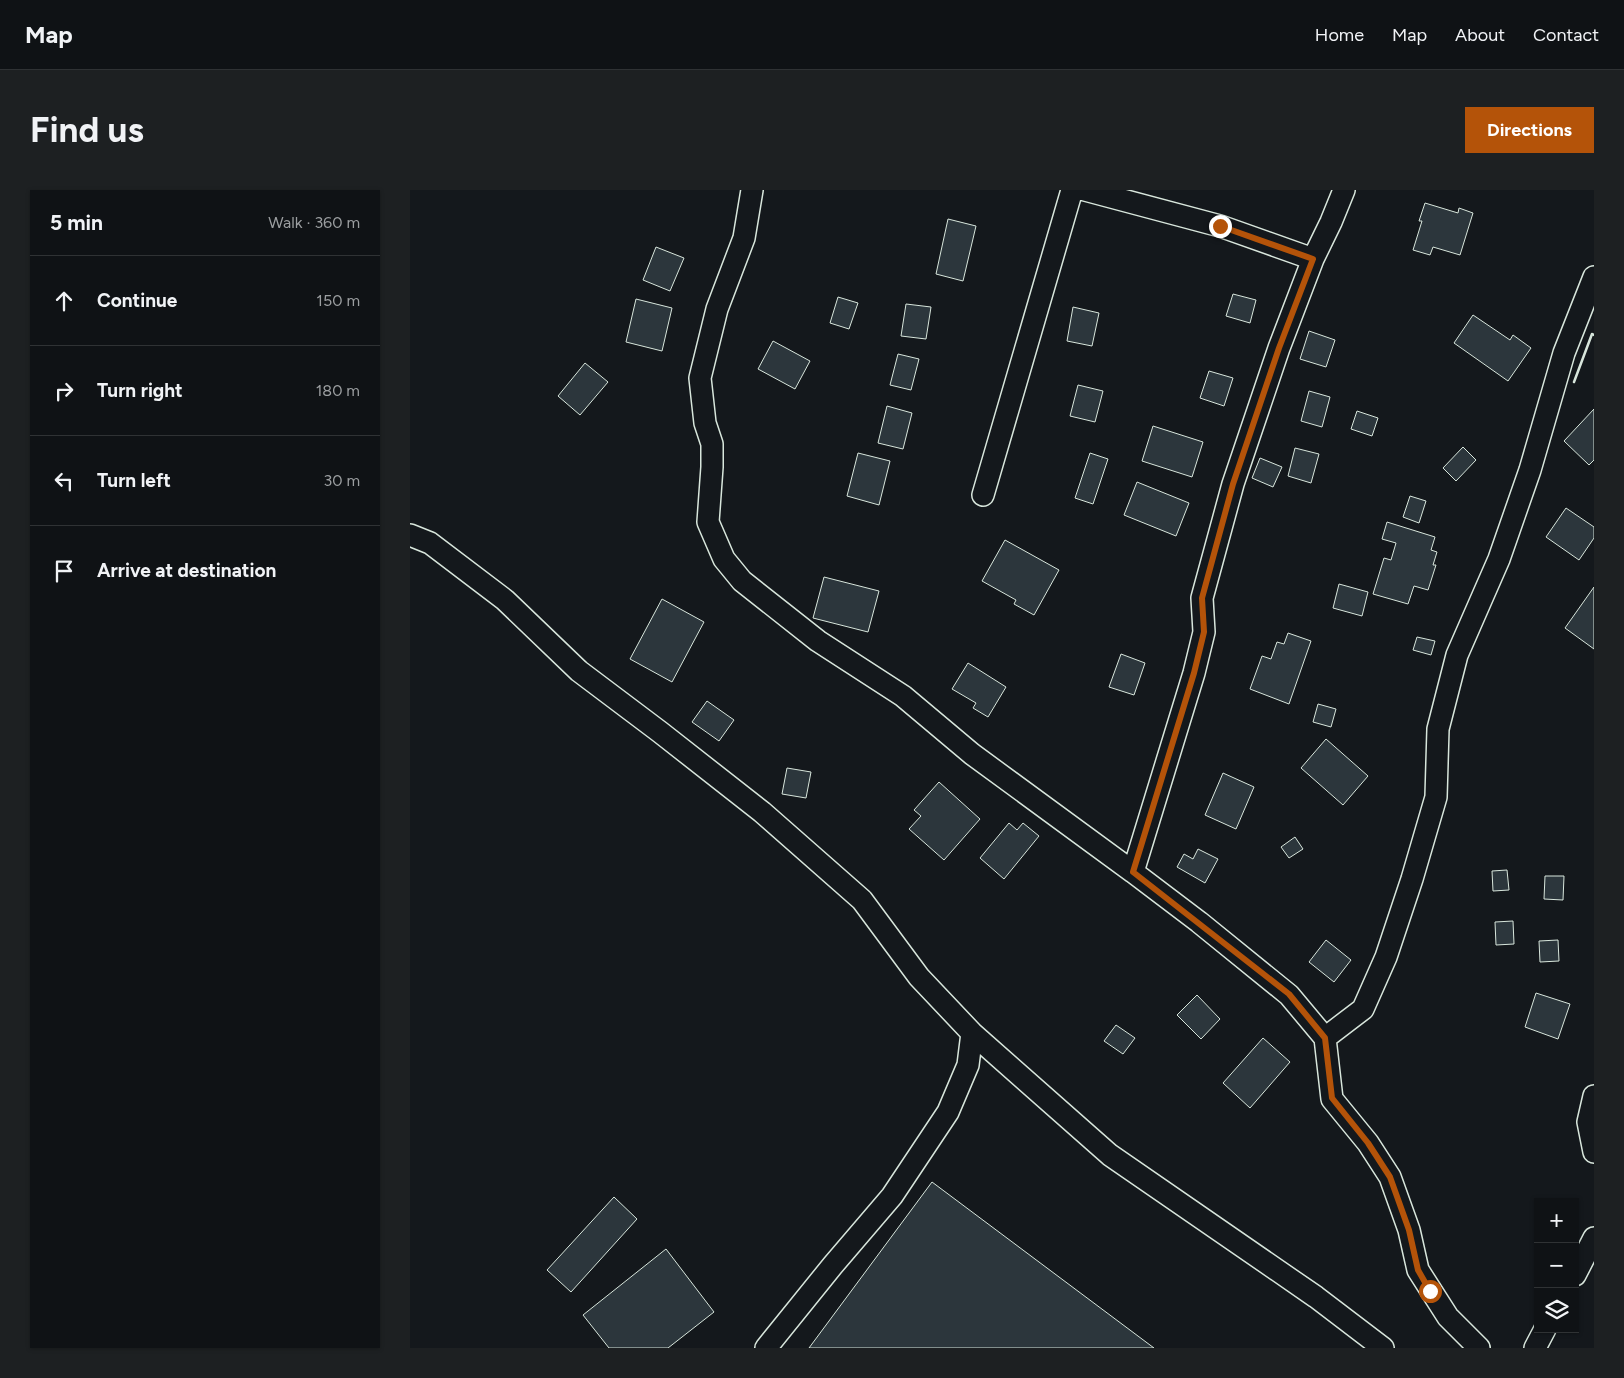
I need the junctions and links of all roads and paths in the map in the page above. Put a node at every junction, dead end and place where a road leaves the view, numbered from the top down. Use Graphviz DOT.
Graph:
graph roads {
  1 [pos="752,190"];
  2 [pos="1072,190"];
  3 [pos="1085,190"];
  4 [pos="1344,190"];
  5 [pos="1313,259"];
  6 [pos="1594,277"];
  7 [pos="983,495"];
  8 [pos="410,536"];
  9 [pos="1133,872"];
  10 [pos="972,1033"];
  11 [pos="1325,1038"];
  12 [pos="1594,1096"];
  13 [pos="1594,1152"];
  14 [pos="1594,1238"];
  15 [pos="1579,1267"];
  16 [pos="1543,1333"];
  17 [pos="766,1348"];
  18 [pos="1383,1348"];
  19 [pos="1479,1348"];
  20 [pos="1535,1348"];
  1 -- 9 [label="street"];
  2 -- 7 [label="street"];
  3 -- 5 [label="street"];
  4 -- 5 [label="street"];
  5 -- 9 [label="street"];
  6 -- 11 [label="street"];
  8 -- 10 [label="street"];
  9 -- 11 [label="street"];
  10 -- 17 [label="street"];
  10 -- 18 [label="street"];
  11 -- 19 [label="street"];
  12 -- 13 [label="street"];
  14 -- 15 [label="street"];
  16 -- 20 [label="street"];
}
